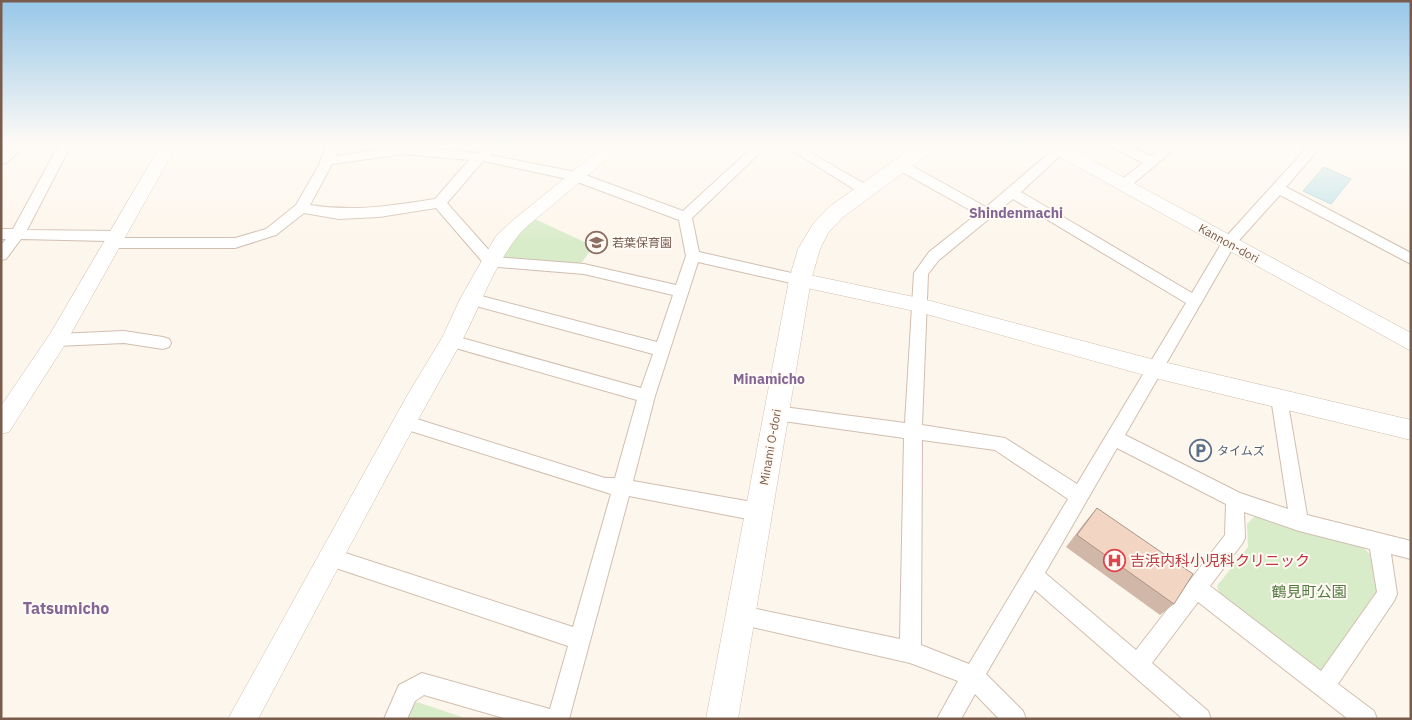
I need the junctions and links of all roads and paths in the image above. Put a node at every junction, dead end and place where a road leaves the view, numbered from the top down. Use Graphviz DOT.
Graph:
graph roads {
  1 [pos="575,176"];
  2 [pos="44,177"];
  3 [pos="151,177"];
  4 [pos="319,177"];
  5 [pos="461,177"];
  6 [pos="577,177"];
  7 [pos="728,177"];
  8 [pos="843,177"];
  9 [pos="884,177"];
  10 [pos="921,177"];
  11 [pos="1028,177"];
  12 [pos="1110,177"];
  13 [pos="1134,177"];
  14 [pos="1288,177"];
  15 [pos="1123,185"];
  16 [pos="1278,188"];
  17 [pos="865,190"];
  18 [pos="1012,193"];
  19 [pos="439,203"];
  20 [pos="301,208"];
  21 [pos="987,214"];
  22 [pos="685,217"];
  23 [pos="8,235"];
  24 [pos="116,240"];
  25 [pos="1229,243"];
  26 [pos="1,255"];
  27 [pos="693,256"];
  28 [pos="1411,259"];
  29 [pos="492,262"];
  30 [pos="800,280"];
  31 [pos="680,291"];
  32 [pos="470,299"];
  33 [pos="1194,300"];
  34 [pos="919,305"];
  35 [pos="57,340"];
  36 [pos="451,341"];
  37 [pos="163,343"];
  38 [pos="1411,343"];
  39 [pos="662,350"];
  40 [pos="1155,369"];
  41 [pos="647,396"];
  42 [pos="1279,398"];
  43 [pos="776,412"];
  44 [pos="404,422"];
  45 [pos="1,425"];
  46 [pos="1411,430"];
  47 [pos="913,431"];
  48 [pos="1114,438"];
  49 [pos="622,487"];
  50 [pos="1079,496"];
  51 [pos="1235,500"];
  52 [pos="758,512"];
  53 [pos="1299,522"];
  54 [pos="1380,541"];
  55 [pos="1411,550"];
  56 [pos="330,558"];
  57 [pos="1034,576"];
  58 [pos="1197,590"];
  59 [pos="742,616"];
  60 [pos="578,639"];
  61 [pos="910,652"];
  62 [pos="1137,665"];
  63 [pos="973,676"];
  64 [pos="1324,686"];
  65 [pos="242,719"];
  66 [pos="395,719"];
  67 [pos="547,719"];
  68 [pos="558,719"];
  69 [pos="722,719"];
  70 [pos="948,719"];
  71 [pos="1016,719"];
  72 [pos="1200,719"];
  73 [pos="1366,719"];
  1 -- 29 [label="street"];
  2 -- 23 [label="street"];
  3 -- 24 [label="street"];
  4 -- 20 [label="street"];
  5 -- 19 [label="street"];
  6 -- 22 [label="street"];
  7 -- 22 [label="street"];
  8 -- 17 [label="street"];
  9 -- 17 [label="main road, Minami O-dori"];
  10 -- 21 [label="street"];
  11 -- 18 [label="street"];
  12 -- 15 [label="street, Kannon-dori"];
  13 -- 15 [label="street"];
  14 -- 16 [label="street"];
  15 -- 25 [label="street, Kannon-dori"];
  16 -- 25 [label="street"];
  16 -- 28 [label="street"];
  17 -- 30 [label="main road, Minami O-dori"];
  18 -- 21 [label="street"];
  18 -- 33 [label="street"];
  19 -- 20 [label="street"];
  19 -- 29 [label="street"];
  20 -- 24 [label="street"];
  21 -- 34 [label="street"];
  22 -- 27 [label="street"];
  23 -- 24 [label="street"];
  23 -- 26 [label="street"];
  24 -- 35 [label="street"];
  25 -- 33 [label="street"];
  25 -- 38 [label="street, Kannon-dori"];
  27 -- 30 [label="street"];
  27 -- 31 [label="street"];
  29 -- 31 [label="street"];
  29 -- 32 [label="street"];
  30 -- 34 [label="street"];
  30 -- 43 [label="main road, Minami O-dori"];
  31 -- 39 [label="street"];
  32 -- 36 [label="street"];
  32 -- 39 [label="street"];
  33 -- 40 [label="street"];
  34 -- 40 [label="street"];
  34 -- 47 [label="street"];
  35 -- 37 [label="street"];
  35 -- 45 [label="street"];
  36 -- 41 [label="street"];
  36 -- 44 [label="street"];
  39 -- 41 [label="street"];
  40 -- 42 [label="street"];
  40 -- 48 [label="street"];
  41 -- 49 [label="street"];
  42 -- 46 [label="street"];
  42 -- 53 [label="street"];
  43 -- 47 [label="street"];
  43 -- 52 [label="main road, Minami O-dori"];
  44 -- 49 [label="street"];
  44 -- 56 [label="street"];
  47 -- 50 [label="street"];
  47 -- 61 [label="street"];
  48 -- 50 [label="street"];
  48 -- 51 [label="street"];
  49 -- 52 [label="street"];
  49 -- 60 [label="street"];
  50 -- 57 [label="street"];
  51 -- 53 [label="street"];
  51 -- 58 [label="street"];
  52 -- 59 [label="main road, Minami O-dori"];
  53 -- 54 [label="street"];
  54 -- 55 [label="street"];
  54 -- 64 [label="street"];
  56 -- 60 [label="street"];
  56 -- 65 [label="street"];
  57 -- 62 [label="street"];
  57 -- 63 [label="street"];
  58 -- 62 [label="street"];
  58 -- 64 [label="street"];
  59 -- 61 [label="street"];
  59 -- 69 [label="main road, Minami O-dori"];
  60 -- 68 [label="street"];
  61 -- 63 [label="street"];
  62 -- 72 [label="street"];
  63 -- 70 [label="street"];
  63 -- 71 [label="street"];
  64 -- 73 [label="street"];
  66 -- 67 [label="street"];
}
